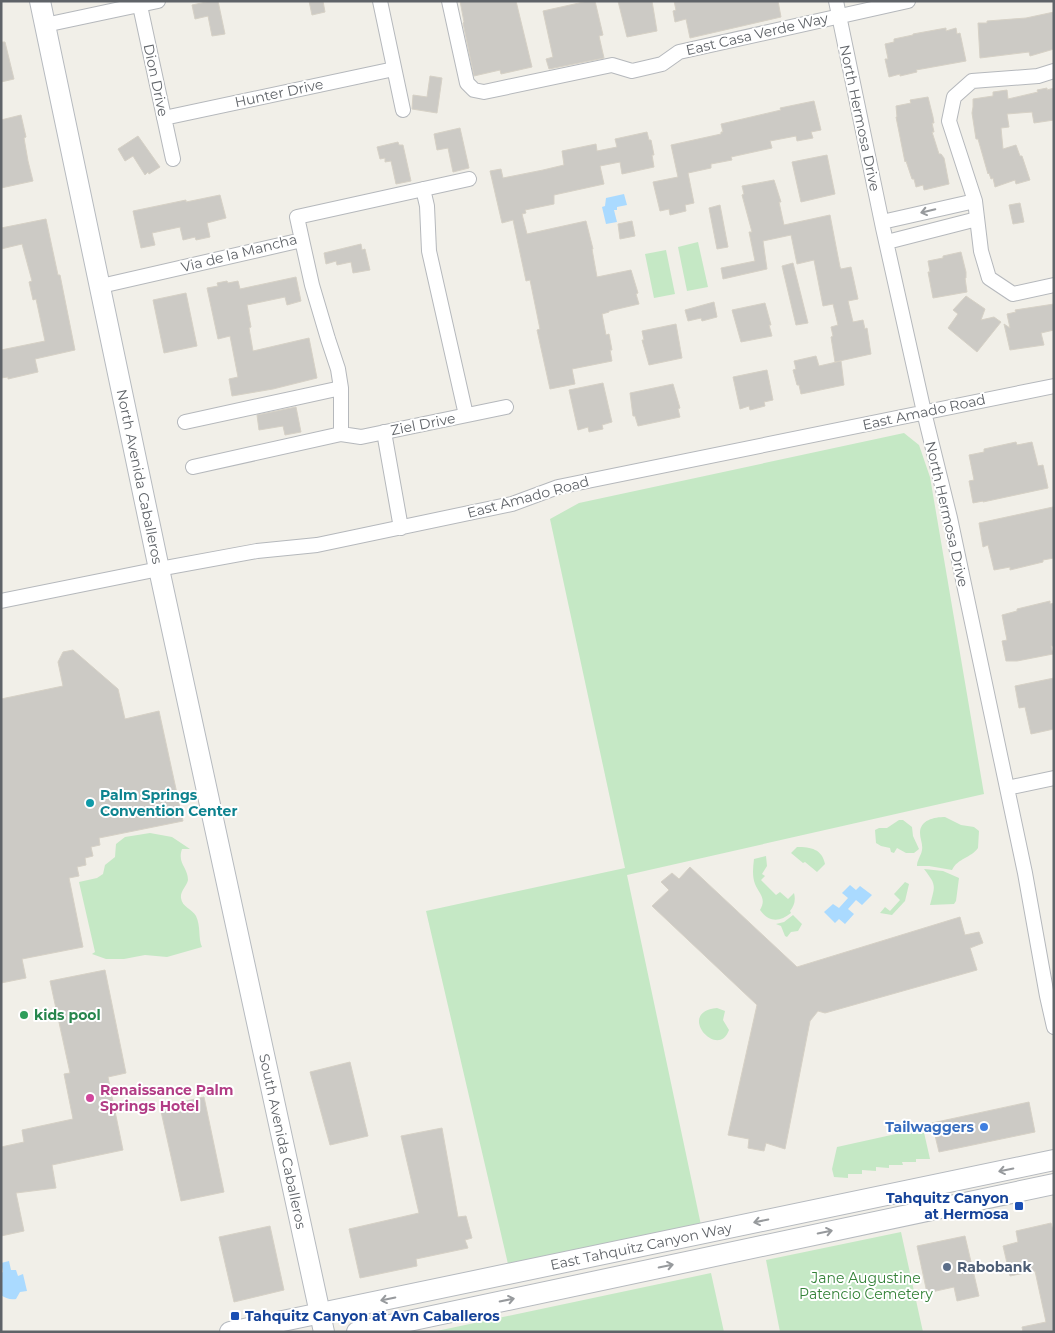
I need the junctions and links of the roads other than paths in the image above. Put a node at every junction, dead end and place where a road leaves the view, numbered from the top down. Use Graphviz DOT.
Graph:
graph roads {
  1 [pos="40,1"];
  2 [pos="158,1"];
  3 [pos="380,1"];
  4 [pos="449,1"];
  5 [pos="836,1"];
  6 [pos="908,1"];
  7 [pos="140,3"];
  8 [pos="839,16"];
  9 [pos="45,25"];
  10 [pos="394,69"];
  11 [pos="1054,71"];
  12 [pos="403,110"];
  13 [pos="164,118"];
  14 [pos="173,159"];
  15 [pos="469,179"];
  16 [pos="424,189"];
  17 [pos="975,201"];
  18 [pos="977,219"];
  19 [pos="882,222"];
  20 [pos="302,240"];
  21 [pos="888,242"];
  22 [pos="1054,285"];
  23 [pos="101,286"];
  24 [pos="1054,386"];
  25 [pos="341,388"];
  26 [pos="506,408"];
  27 [pos="924,412"];
  28 [pos="466,416"];
  29 [pos="185,422"];
  30 [pos="384,432"];
  31 [pos="341,434"];
  32 [pos="193,466"];
  33 [pos="401,528"];
  34 [pos="159,569"];
  35 [pos="1,602"];
  36 [pos="1054,778"];
  37 [pos="1006,788"];
  38 [pos="241,952"];
  39 [pos="1054,1027"];
  40 [pos="1054,1160"];
  41 [pos="1054,1184"];
  42 [pos="322,1322"];
  43 [pos="230,1332"];
  44 [pos="356,1332"];
  1 -- 9 [label="main road, North Avenida Caballeros"];
  2 -- 7 [label="street"];
  3 -- 10 [label="street"];
  4 -- 8 [label="street, East Casa Verde Way"];
  5 -- 8 [label="street, North Hermosa Drive"];
  6 -- 8 [label="street, East Casa Verde Way"];
  7 -- 9 [label="street"];
  7 -- 13 [label="street, Dion Drive"];
  8 -- 19 [label="street, North Hermosa Drive"];
  9 -- 23 [label="main road, North Avenida Caballeros"];
  10 -- 12 [label="street"];
  10 -- 13 [label="street, Hunter Drive"];
  11 -- 17 [label="street"];
  13 -- 14 [label="street, Dion Drive"];
  15 -- 16 [label="street, Via de la Mancha"];
  16 -- 20 [label="street, Via de la Mancha"];
  16 -- 28 [label="street"];
  17 -- 18 [label="street"];
  17 -- 19 [label="street, one-way"];
  18 -- 21 [label="street"];
  18 -- 22 [label="street"];
  19 -- 21 [label="street, North Hermosa Drive"];
  20 -- 23 [label="street, Via de la Mancha"];
  20 -- 25 [label="street"];
  21 -- 27 [label="street, North Hermosa Drive"];
  23 -- 34 [label="main road, North Avenida Caballeros"];
  24 -- 27 [label="street, East Amado Road"];
  25 -- 29 [label="street"];
  25 -- 31 [label="street"];
  26 -- 28 [label="street, Ziel Drive"];
  27 -- 33 [label="street, East Amado Road"];
  27 -- 37 [label="street, North Hermosa Drive"];
  28 -- 30 [label="street, Ziel Drive"];
  30 -- 31 [label="street, Ziel Drive"];
  30 -- 33 [label="street"];
  31 -- 32 [label="street, Ziel Drive"];
  33 -- 34 [label="street, East Amado Road"];
  34 -- 35 [label="street, East Amado Road"];
  34 -- 38 [label="main road, North Avenida Caballeros"];
  36 -- 37 [label="street"];
  37 -- 39 [label="street, North Hermosa Drive"];
  38 -- 42 [label="main road, South Avenida Caballeros"];
  40 -- 42 [label="main road, East Tahquitz Canyon Way, one-way"];
  44 -- 41 [label="main road, East Tahquitz Canyon Way, one-way"];
  42 -- 43 [label="main road, East Tahquitz Canyon Way"];
}
